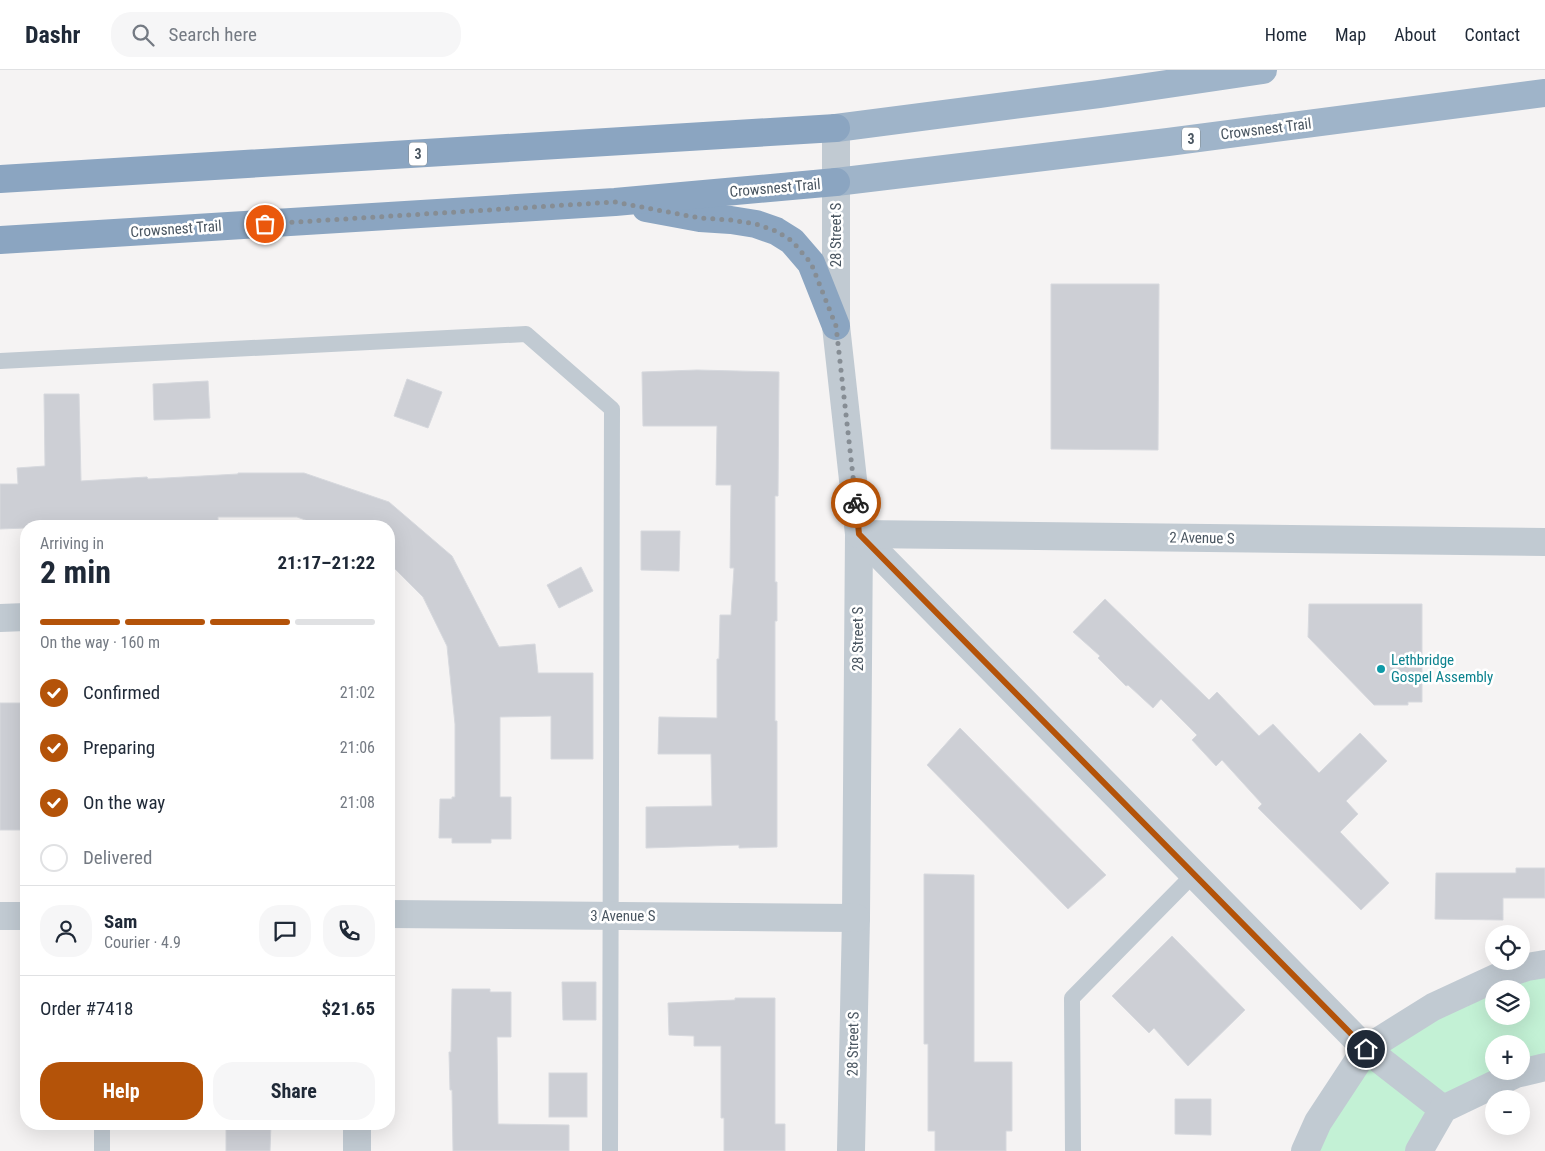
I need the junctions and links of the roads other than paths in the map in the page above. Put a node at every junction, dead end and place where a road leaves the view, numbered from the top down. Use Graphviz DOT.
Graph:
graph roads {
  1 [pos="1263,70"];
  2 [pos="1545,93"];
  3 [pos="836,128"];
  4 [pos="0,179"];
  5 [pos="836,182"];
  6 [pos="615,202"];
  7 [pos="0,240"];
  8 [pos="836,326"];
  9 [pos="0,361"];
  10 [pos="859,534"];
  11 [pos="1545,542"];
  12 [pos="20,617"];
  13 [pos="0,618"];
  14 [pos="1194,874"];
  15 [pos="395,914"];
  16 [pos="0,916"];
  17 [pos="20,916"];
  18 [pos="610,916"];
  19 [pos="856,918"];
  20 [pos="1545,964"];
  21 [pos="1366,1049"];
  22 [pos="1545,1067"];
  23 [pos="1443,1109"];
  24 [pos="102,1130"];
  25 [pos="358,1130"];
  26 [pos="102,1151"];
  27 [pos="358,1151"];
  28 [pos="610,1151"];
  29 [pos="851,1151"];
  30 [pos="1073,1151"];
  31 [pos="1305,1151"];
  32 [pos="1419,1151"];
  1 -- 3 [label="highway, 3"];
  2 -- 5 [label="highway, Crowsnest Trail / 3"];
  3 -- 4 [label="highway, 3"];
  3 -- 5 [label="street, 28 Street S"];
  5 -- 6 [label="highway, Crowsnest Trail / 3"];
  5 -- 8 [label="street, 28 Street S"];
  6 -- 7 [label="highway, Crowsnest Trail / 3"];
  6 -- 8 [label="highway"];
  8 -- 10 [label="street, 28 Street S"];
  9 -- 18 [label="lane"];
  10 -- 11 [label="street, 2 Avenue S"];
  10 -- 14 [label="street"];
  10 -- 19 [label="street, 28 Street S"];
  12 -- 13 [label="street"];
  14 -- 21 [label="street"];
  14 -- 30 [label="lane"];
  15 -- 18 [label="street, 3 Avenue S"];
  16 -- 17 [label="street"];
  18 -- 19 [label="street, 3 Avenue S"];
  18 -- 28 [label="lane"];
  19 -- 29 [label="street, 28 Street S"];
  20 -- 21 [label="street"];
  21 -- 23 [label="street"];
  21 -- 31 [label="street"];
  22 -- 23 [label="street"];
  23 -- 32 [label="street"];
  24 -- 26 [label="lane"];
  25 -- 27 [label="street"];
}
